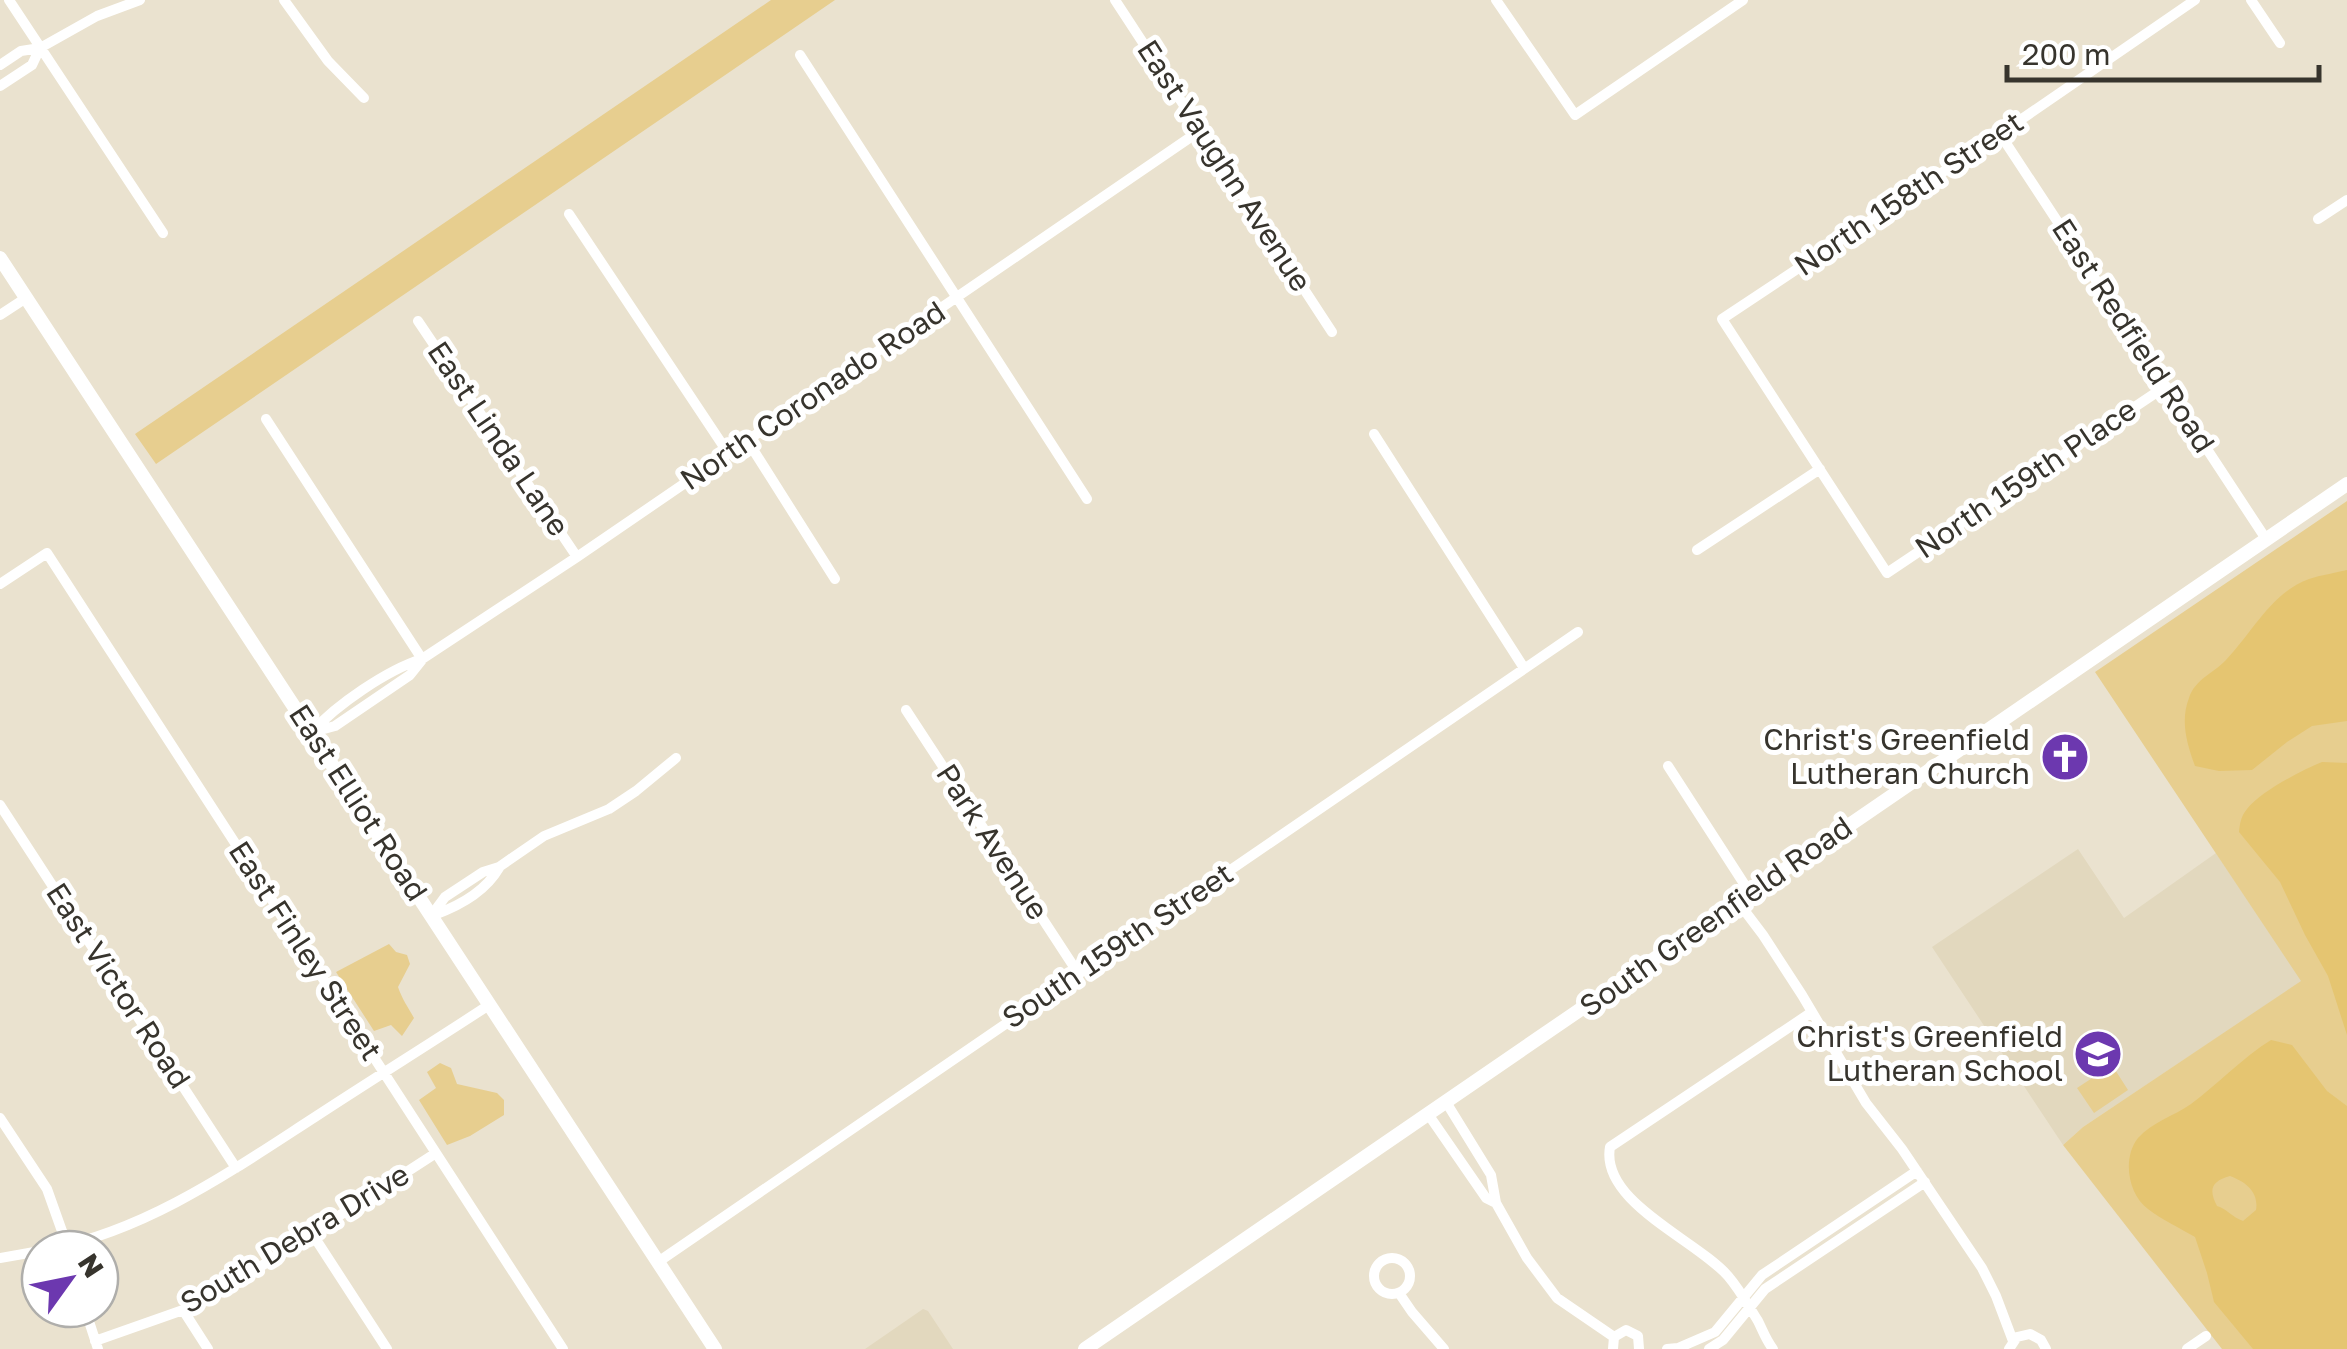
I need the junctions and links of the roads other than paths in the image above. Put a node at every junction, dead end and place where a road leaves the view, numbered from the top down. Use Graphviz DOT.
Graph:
graph roads {
  1 [pos="10,0"];
  2 [pos="140,0"];
  3 [pos="284,0"];
  4 [pos="1115,0"];
  5 [pos="1496,0"];
  6 [pos="1742,0"];
  7 [pos="2195,0"];
  8 [pos="2251,0"];
  9 [pos="2280,42"];
  10 [pos="40,48"];
  11 [pos="800,55"];
  12 [pos="0,65"];
  13 [pos="0,86"];
  14 [pos="364,98"];
  15 [pos="1201,130"];
  16 [pos="2000,134"];
  17 [pos="2347,200"];
  18 [pos="568,214"];
  19 [pos="2318,219"];
  20 [pos="163,233"];
  21 [pos="0,258"];
  22 [pos="26,298"];
  23 [pos="957,298"];
  24 [pos="0,315"];
  25 [pos="418,322"];
  26 [pos="1332,332"];
  27 [pos="2166,386"];
  28 [pos="266,419"];
  29 [pos="1374,434"];
  30 [pos="747,440"];
  31 [pos="728,453"];
  32 [pos="1820,469"];
  33 [pos="2347,484"];
  34 [pos="1087,499"];
  35 [pos="2266,539"];
  36 [pos="1697,550"];
  37 [pos="578,557"];
  38 [pos="835,579"];
  39 [pos="0,584"];
  40 [pos="1578,632"];
  41 [pos="422,659"];
  42 [pos="1524,668"];
  43 [pos="906,710"];
  44 [pos="312,732"];
  45 [pos="676,758"];
  46 [pos="1668,766"];
  47 [pos="0,805"];
  48 [pos="1744,897"];
  49 [pos="431,916"];
  50 [pos="1078,973"];
  51 [pos="489,1005"];
  52 [pos="1812,1012"];
  53 [pos="384,1072"];
  54 [pos="1446,1102"];
  55 [pos="1428,1114"];
  56 [pos="0,1118"];
  57 [pos="1477,1152"];
  58 [pos="436,1153"];
  59 [pos="1462,1162"];
  60 [pos="236,1168"];
  61 [pos="1917,1171"];
  62 [pos="1925,1182"];
  63 [pos="1496,1204"];
  64 [pos="61,1229"];
  65 [pos="116,1229"];
  66 [pos="1842,1229"];
  67 [pos="313,1234"];
  68 [pos="658,1262"];
  69 [pos="1399,1293"];
  70 [pos="1744,1296"];
  71 [pos="1749,1309"];
  72 [pos="183,1310"];
  73 [pos="2206,1336"];
  74 [pos="1614,1343"];
  75 [pos="96,1345"];
  76 [pos="2011,1345"];
  77 [pos="1643,1348"];
  78 [pos="208,1349"];
  79 [pos="387,1349"];
  80 [pos="563,1349"];
  81 [pos="715,1349"];
  82 [pos="1084,1349"];
  83 [pos="1444,1349"];
  84 [pos="1667,1349"];
  85 [pos="1710,1349"];
  86 [pos="1773,1349"];
  87 [pos="2046,1349"];
  88 [pos="2188,1349"];
  1 -- 10 [label="street"];
  2 -- 10 [label="street"];
  3 -- 14 [label="street"];
  4 -- 15 [label="street, East Vaughn Avenue"];
  5 -- 6 [label="street"];
  7 -- 16 [label="street, North 158th Street"];
  8 -- 9 [label="street"];
  10 -- 12 [label="street"];
  10 -- 13 [label="street"];
  10 -- 20 [label="street"];
  11 -- 23 [label="street"];
  15 -- 23 [label="street, North Coronado Road"];
  15 -- 26 [label="street, East Vaughn Avenue"];
  16 -- 27 [label="street, East Redfield Road"];
  16 -- 32 [label="street, North 158th Street"];
  17 -- 19 [label="street"];
  18 -- 31 [label="street"];
  21 -- 22 [label="main road, East Elliot Road"];
  22 -- 24 [label="street"];
  22 -- 44 [label="main road, East Elliot Road"];
  23 -- 30 [label="street, North Coronado Road"];
  23 -- 34 [label="street"];
  25 -- 37 [label="street, East Linda Lane"];
  27 -- 32 [label="street, North 159th Place"];
  27 -- 35 [label="street, East Redfield Road"];
  28 -- 41 [label="street"];
  29 -- 42 [label="street"];
  30 -- 31 [label="street, North Coronado Road"];
  30 -- 38 [label="street"];
  31 -- 37 [label="street, North Coronado Road"];
  32 -- 36 [label="street"];
  33 -- 35 [label="main road, South Greenfield Road"];
  35 -- 48 [label="main road, South Greenfield Road"];
  37 -- 41 [label="street, North Coronado Road"];
  39 -- 53 [label="street, East Finley Street"];
  40 -- 42 [label="street, South 159th Street"];
  41 -- 44 [label="street, North Coronado Road"];
  42 -- 50 [label="street, South 159th Street"];
  43 -- 50 [label="street, Park Avenue"];
  44 -- 49 [label="main road, East Elliot Road"];
  45 -- 49 [label="street"];
  46 -- 48 [label="street"];
  47 -- 60 [label="street, East Victor Road"];
  48 -- 52 [label="street"];
  48 -- 54 [label="main road, South Greenfield Road"];
  49 -- 51 [label="main road, East Elliot Road"];
  50 -- 68 [label="street, South 159th Street"];
  51 -- 53 [label="street"];
  51 -- 68 [label="main road, East Elliot Road"];
  52 -- 61 [label="street"];
  52 -- 70 [label="street"];
  53 -- 58 [label="street, East Finley Street"];
  53 -- 60 [label="street"];
  54 -- 55 [label="main road, South Greenfield Road"];
  54 -- 57 [label="street"];
  55 -- 59 [label="street"];
  55 -- 82 [label="main road, South Greenfield Road"];
  56 -- 64 [label="street"];
  57 -- 59 [label="street"];
  57 -- 63 [label="street"];
  58 -- 67 [label="street, South Debra Drive"];
  58 -- 80 [label="street, East Finley Street"];
  59 -- 63 [label="street"];
  60 -- 65 [label="street"];
  61 -- 62 [label="street"];
  61 -- 66 [label="street"];
  62 -- 66 [label="street"];
  62 -- 76 [label="street"];
  63 -- 74 [label="street"];
  66 -- 70 [label="street"];
  66 -- 71 [label="street"];
  67 -- 72 [label="street, South Debra Drive"];
  67 -- 79 [label="street"];
  68 -- 81 [label="main road, East Elliot Road"];
  69 -- 83 [label="street"];
  70 -- 71 [label="street"];
  70 -- 84 [label="street"];
  71 -- 85 [label="street"];
  71 -- 86 [label="street"];
  72 -- 75 [label="street, South Debra Drive"];
  72 -- 78 [label="street"];
  73 -- 88 [label="street"];
  74 -- 77 [label="street"];
  76 -- 87 [label="street"];
}
